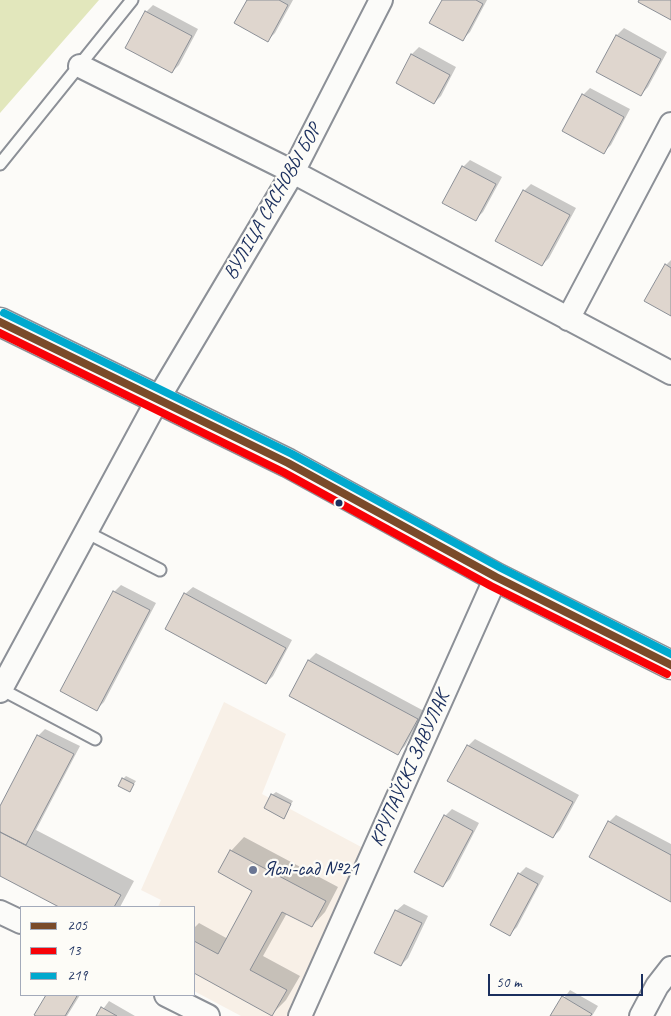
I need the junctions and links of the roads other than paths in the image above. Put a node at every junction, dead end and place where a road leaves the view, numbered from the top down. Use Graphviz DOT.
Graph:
graph roads {
  1 [pos="132,0"];
  2 [pos="381,0"];
  3 [pos="80,66"];
  4 [pos="671,124"];
  5 [pos="0,164"];
  6 [pos="293,172"];
  7 [pos="568,319"];
  8 [pos="0,322"];
  9 [pos="671,373"];
  10 [pos="158,399"];
  11 [pos="86,532"];
  12 [pos="160,570"];
  13 [pos="496,577"];
  14 [pos="671,665"];
  15 [pos="1,690"];
  16 [pos="95,738"];
  17 [pos="0,912"];
  18 [pos="20,922"];
  19 [pos="671,968"];
  20 [pos="168,996"];
  21 [pos="208,1016"];
  22 [pos="300,1016"];
  23 [pos="641,1016"];
  1 -- 3 [label="lane"];
  2 -- 6 [label="street, ВУЛІЦА САСНОВЫ БОР"];
  3 -- 5 [label="lane"];
  3 -- 6 [label="street"];
  4 -- 7 [label="street"];
  6 -- 7 [label="street"];
  6 -- 10 [label="street, ВУЛІЦА САСНОВЫ БОР"];
  7 -- 9 [label="street"];
  8 -- 10 [label="main road"];
  10 -- 11 [label="street, ВУЛІЦА САСНОВЫ БОР"];
  10 -- 13 [label="main road"];
  11 -- 12 [label="lane"];
  11 -- 15 [label="street, ВУЛІЦА САСНОВЫ БОР"];
  13 -- 14 [label="main road"];
  13 -- 22 [label="street, КРУПАЎСКІ ЗАВУЛАК"];
  15 -- 16 [label="lane"];
  17 -- 18 [label="street"];
  19 -- 23 [label="street"];
  20 -- 21 [label="street"];
}
